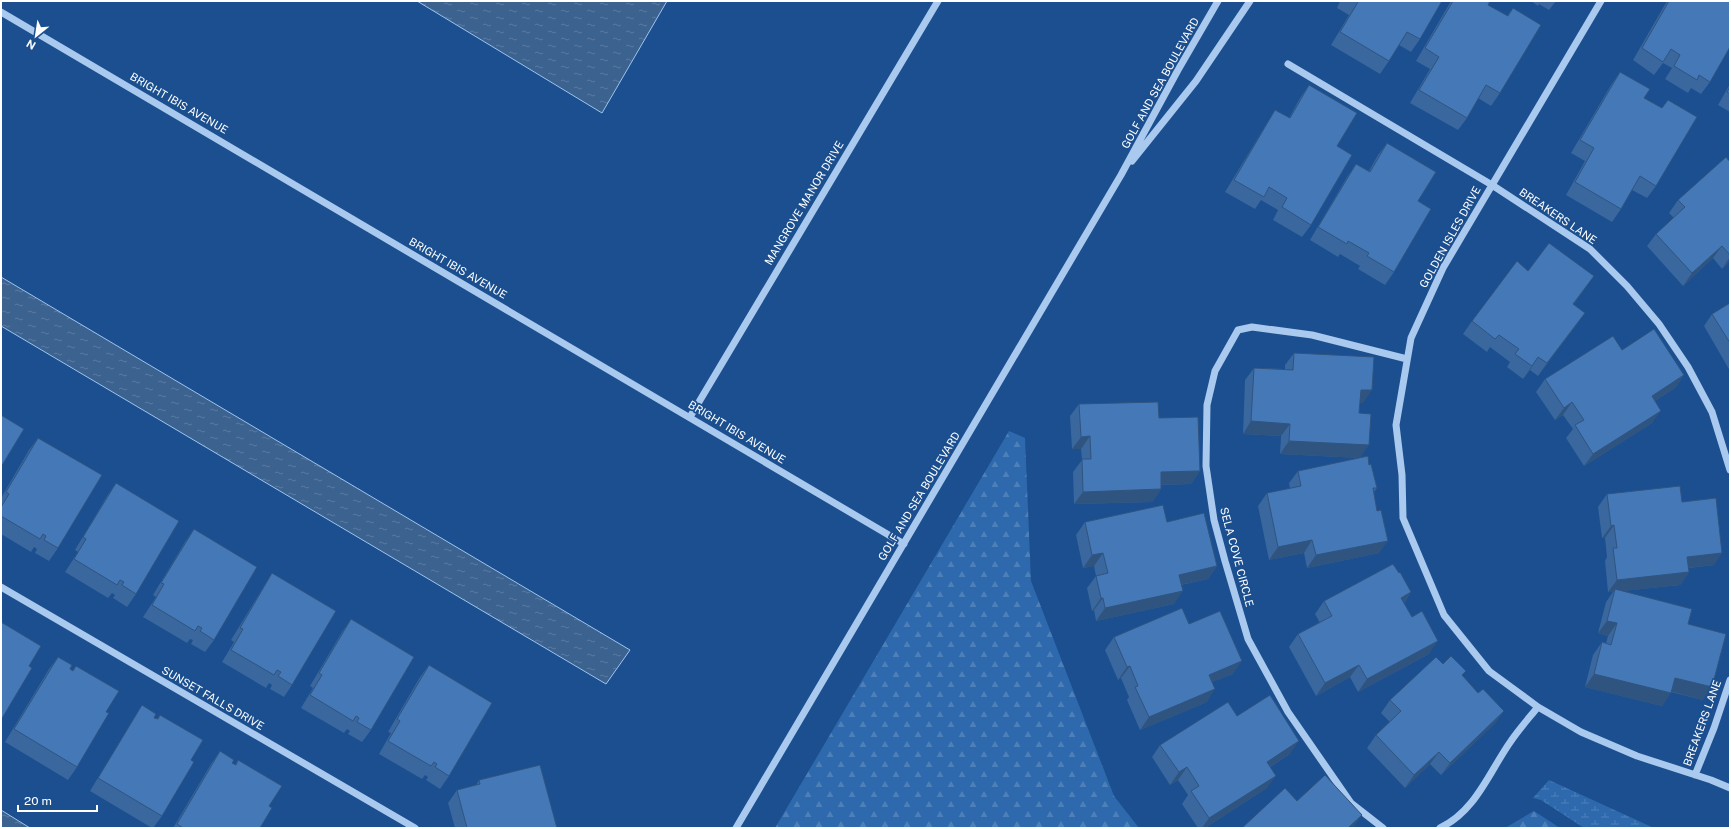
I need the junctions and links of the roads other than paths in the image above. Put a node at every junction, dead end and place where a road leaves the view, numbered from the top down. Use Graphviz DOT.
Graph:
graph roads {
  1 [pos="938,1"];
  2 [pos="1218,1"];
  3 [pos="1250,1"];
  4 [pos="1601,1"];
  5 [pos="1,12"];
  6 [pos="1288,64"];
  7 [pos="1121,175"];
  8 [pos="1492,185"];
  9 [pos="1407,359"];
  10 [pos="690,417"];
  11 [pos="1730,470"];
  12 [pos="904,544"];
  13 [pos="1,586"];
  14 [pos="1730,680"];
  15 [pos="1538,707"];
  16 [pos="1695,775"];
  17 [pos="1730,788"];
  18 [pos="415,828"];
  19 [pos="736,828"];
  20 [pos="1382,828"];
  21 [pos="1440,828"];
  1 -- 10 [label="street, MANGROVE MANOR DRIVE"];
  2 -- 7 [label="street, GOLF AND SEA BOULEVARD"];
  3 -- 7 [label="street, GOLF AND SEA BOULEVARD"];
  4 -- 8 [label="street, GOLDEN ISLES DRIVE"];
  5 -- 10 [label="street, BRIGHT IBIS AVENUE"];
  6 -- 8 [label="street, BREAKERS LANE"];
  7 -- 12 [label="street, GOLF AND SEA BOULEVARD"];
  8 -- 9 [label="street, GOLDEN ISLES DRIVE"];
  8 -- 11 [label="street, BREAKERS LANE"];
  9 -- 15 [label="street, GOLDEN ISLES DRIVE"];
  9 -- 20 [label="street, SELA COVE CIRCLE"];
  10 -- 12 [label="street, BRIGHT IBIS AVENUE"];
  12 -- 19 [label="street, GOLF AND SEA BOULEVARD"];
  13 -- 18 [label="street, SUNSET FALLS DRIVE"];
  14 -- 16 [label="street, BREAKERS LANE"];
  15 -- 16 [label="street, GOLDEN ISLES DRIVE"];
  15 -- 21 [label="street"];
  16 -- 17 [label="street, GOLDEN ISLES DRIVE"];
}
